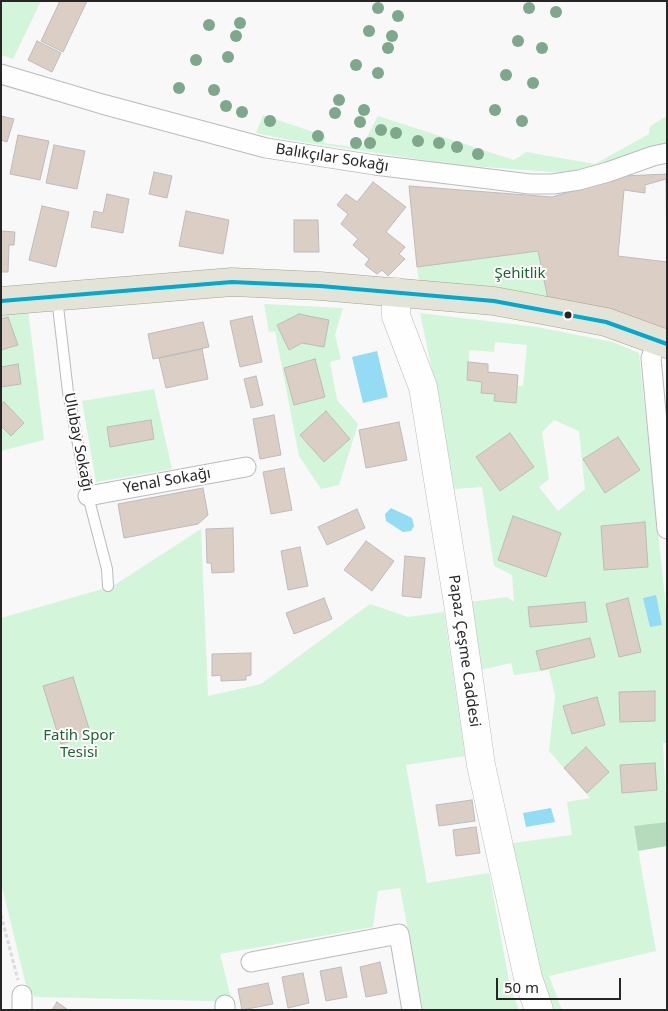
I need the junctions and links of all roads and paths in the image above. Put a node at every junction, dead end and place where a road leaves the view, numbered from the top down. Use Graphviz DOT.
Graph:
graph roads {
  1 [pos="1,74"];
  2 [pos="667,153"];
  3 [pos="396,292"];
  4 [pos="57,297"];
  5 [pos="1,301"];
  6 [pos="662,342"];
  7 [pos="246,467"];
  8 [pos="88,496"];
  9 [pos="667,529"];
  10 [pos="108,586"];
  11 [pos="1,915"];
  12 [pos="252,962"];
  13 [pos="22,1002"];
  14 [pos="412,1010"];
  15 [pos="539,1010"];
  1 -- 2 [label="street, Balıkçılar Sokağı"];
  3 -- 4 [label="main road"];
  3 -- 6 [label="main road"];
  3 -- 15 [label="street, Papaz Çeşme Caddesi"];
  4 -- 5 [label="main road"];
  4 -- 8 [label="lane, Ulubay Sokağı"];
  6 -- 9 [label="street"];
  7 -- 8 [label="street, Yenal Sokağı"];
  8 -- 10 [label="lane, Ulubay Sokağı"];
  11 -- 13 [label="path"];
  12 -- 14 [label="street"];
}
